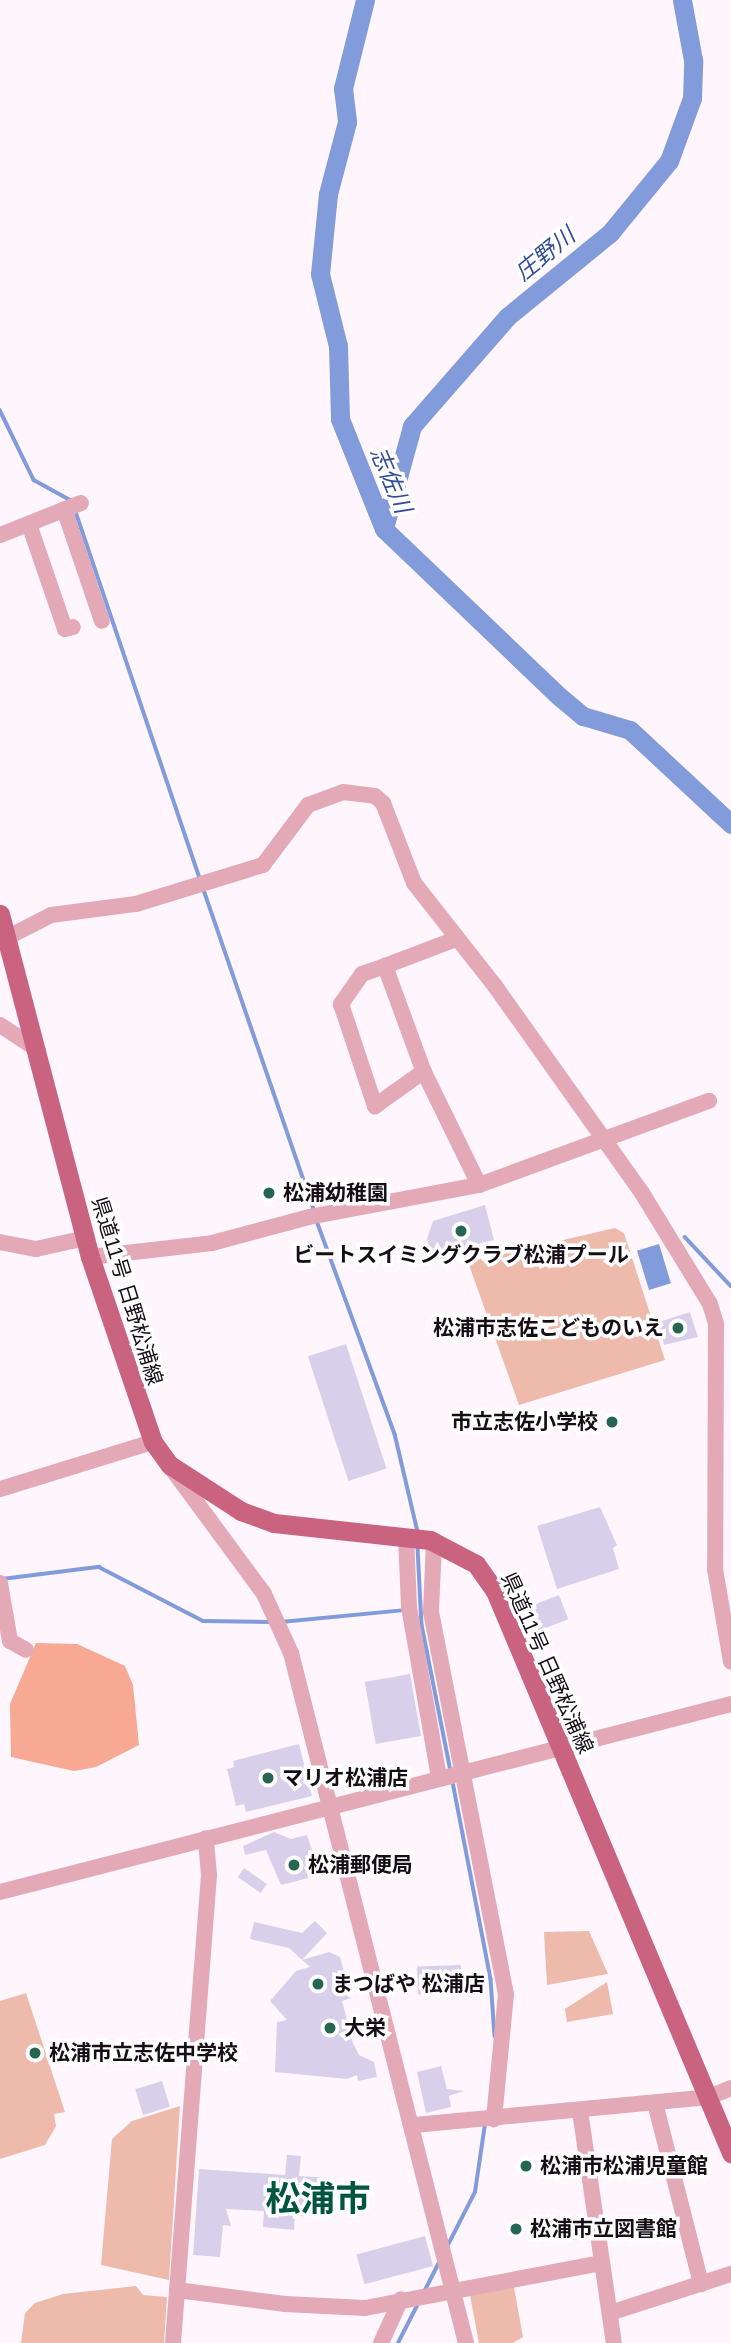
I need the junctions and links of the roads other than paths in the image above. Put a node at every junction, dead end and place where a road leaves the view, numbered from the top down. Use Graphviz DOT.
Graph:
graph roads {
  1 [pos="29,524"];
  2 [pos="0,536"];
  3 [pos="102,621"];
  4 [pos="73,627"];
  5 [pos="0,914"];
  6 [pos="10,936"];
  7 [pos="456,939"];
  8 [pos="385,966"];
  9 [pos="0,1025"];
  10 [pos="38,1050"];
  11 [pos="424,1071"];
  12 [pos="709,1101"];
  13 [pos="602,1142"];
  14 [pos="479,1185"];
  15 [pos="0,1242"];
  16 [pos="88,1247"];
  17 [pos="153,1442"];
  18 [pos="170,1465"];
  19 [pos="0,1489"];
  20 [pos="406,1537"];
  21 [pos="432,1541"];
  22 [pos="0,1583"];
  23 [pos="26,1650"];
  24 [pos="731,1662"];
  25 [pos="731,1704"];
  26 [pos="560,1748"];
  27 [pos="451,1774"];
  28 [pos="330,1806"];
  29 [pos="206,1838"];
  30 [pos="0,1892"];
  31 [pos="731,2088"];
  32 [pos="709,2096"];
  33 [pos="655,2103"];
  34 [pos="580,2111"];
  35 [pos="498,2119"];
  36 [pos="414,2125"];
  37 [pos="731,2154"];
  38 [pos="602,2263"];
  39 [pos="731,2274"];
  40 [pos="701,2284"];
  41 [pos="456,2287"];
  42 [pos="177,2290"];
  43 [pos="401,2299"];
  44 [pos="610,2313"];
  45 [pos="173,2343"];
  46 [pos="381,2343"];
  47 [pos="466,2343"];
  48 [pos="614,2343"];
  1 -- 2 [label="street"];
  1 -- 3 [label="street"];
  1 -- 4 [label="street"];
  5 -- 6 [label="main road, 県道11号 日野松浦線"];
  6 -- 7 [label="street"];
  6 -- 10 [label="main road, 県道11号 日野松浦線"];
  7 -- 8 [label="street"];
  7 -- 13 [label="street"];
  8 -- 11 [label="street"];
  8 -- 11 [label="street"];
  9 -- 10 [label="street"];
  10 -- 16 [label="main road, 県道11号 日野松浦線"];
  11 -- 14 [label="street"];
  12 -- 13 [label="street"];
  13 -- 14 [label="street"];
  13 -- 24 [label="street"];
  14 -- 16 [label="street"];
  15 -- 16 [label="street"];
  16 -- 17 [label="main road, 県道11号 日野松浦線"];
  17 -- 18 [label="main road, 県道11号 日野松浦線"];
  17 -- 19 [label="street"];
  18 -- 20 [label="main road, 県道11号 日野松浦線"];
  18 -- 28 [label="street"];
  20 -- 21 [label="main road, 県道11号 日野松浦線"];
  20 -- 27 [label="street"];
  21 -- 26 [label="main road, 県道11号 日野松浦線"];
  21 -- 27 [label="street"];
  22 -- 23 [label="street"];
  25 -- 26 [label="street"];
  26 -- 27 [label="street"];
  26 -- 32 [label="main road, 県道11号 日野松浦線"];
  27 -- 28 [label="street"];
  27 -- 35 [label="street"];
  28 -- 29 [label="street"];
  28 -- 36 [label="street"];
  29 -- 30 [label="street"];
  29 -- 42 [label="street"];
  31 -- 32 [label="street"];
  32 -- 33 [label="street"];
  32 -- 37 [label="main road, 県道11号 日野松浦線"];
  33 -- 34 [label="street"];
  33 -- 40 [label="street"];
  34 -- 35 [label="street"];
  34 -- 38 [label="street"];
  35 -- 36 [label="street"];
  36 -- 41 [label="street"];
  38 -- 41 [label="street"];
  38 -- 44 [label="street"];
  39 -- 40 [label="street"];
  40 -- 44 [label="street"];
  41 -- 43 [label="street"];
  41 -- 47 [label="street"];
  42 -- 43 [label="street"];
  42 -- 45 [label="street"];
  43 -- 46 [label="street"];
  44 -- 48 [label="street"];
}
